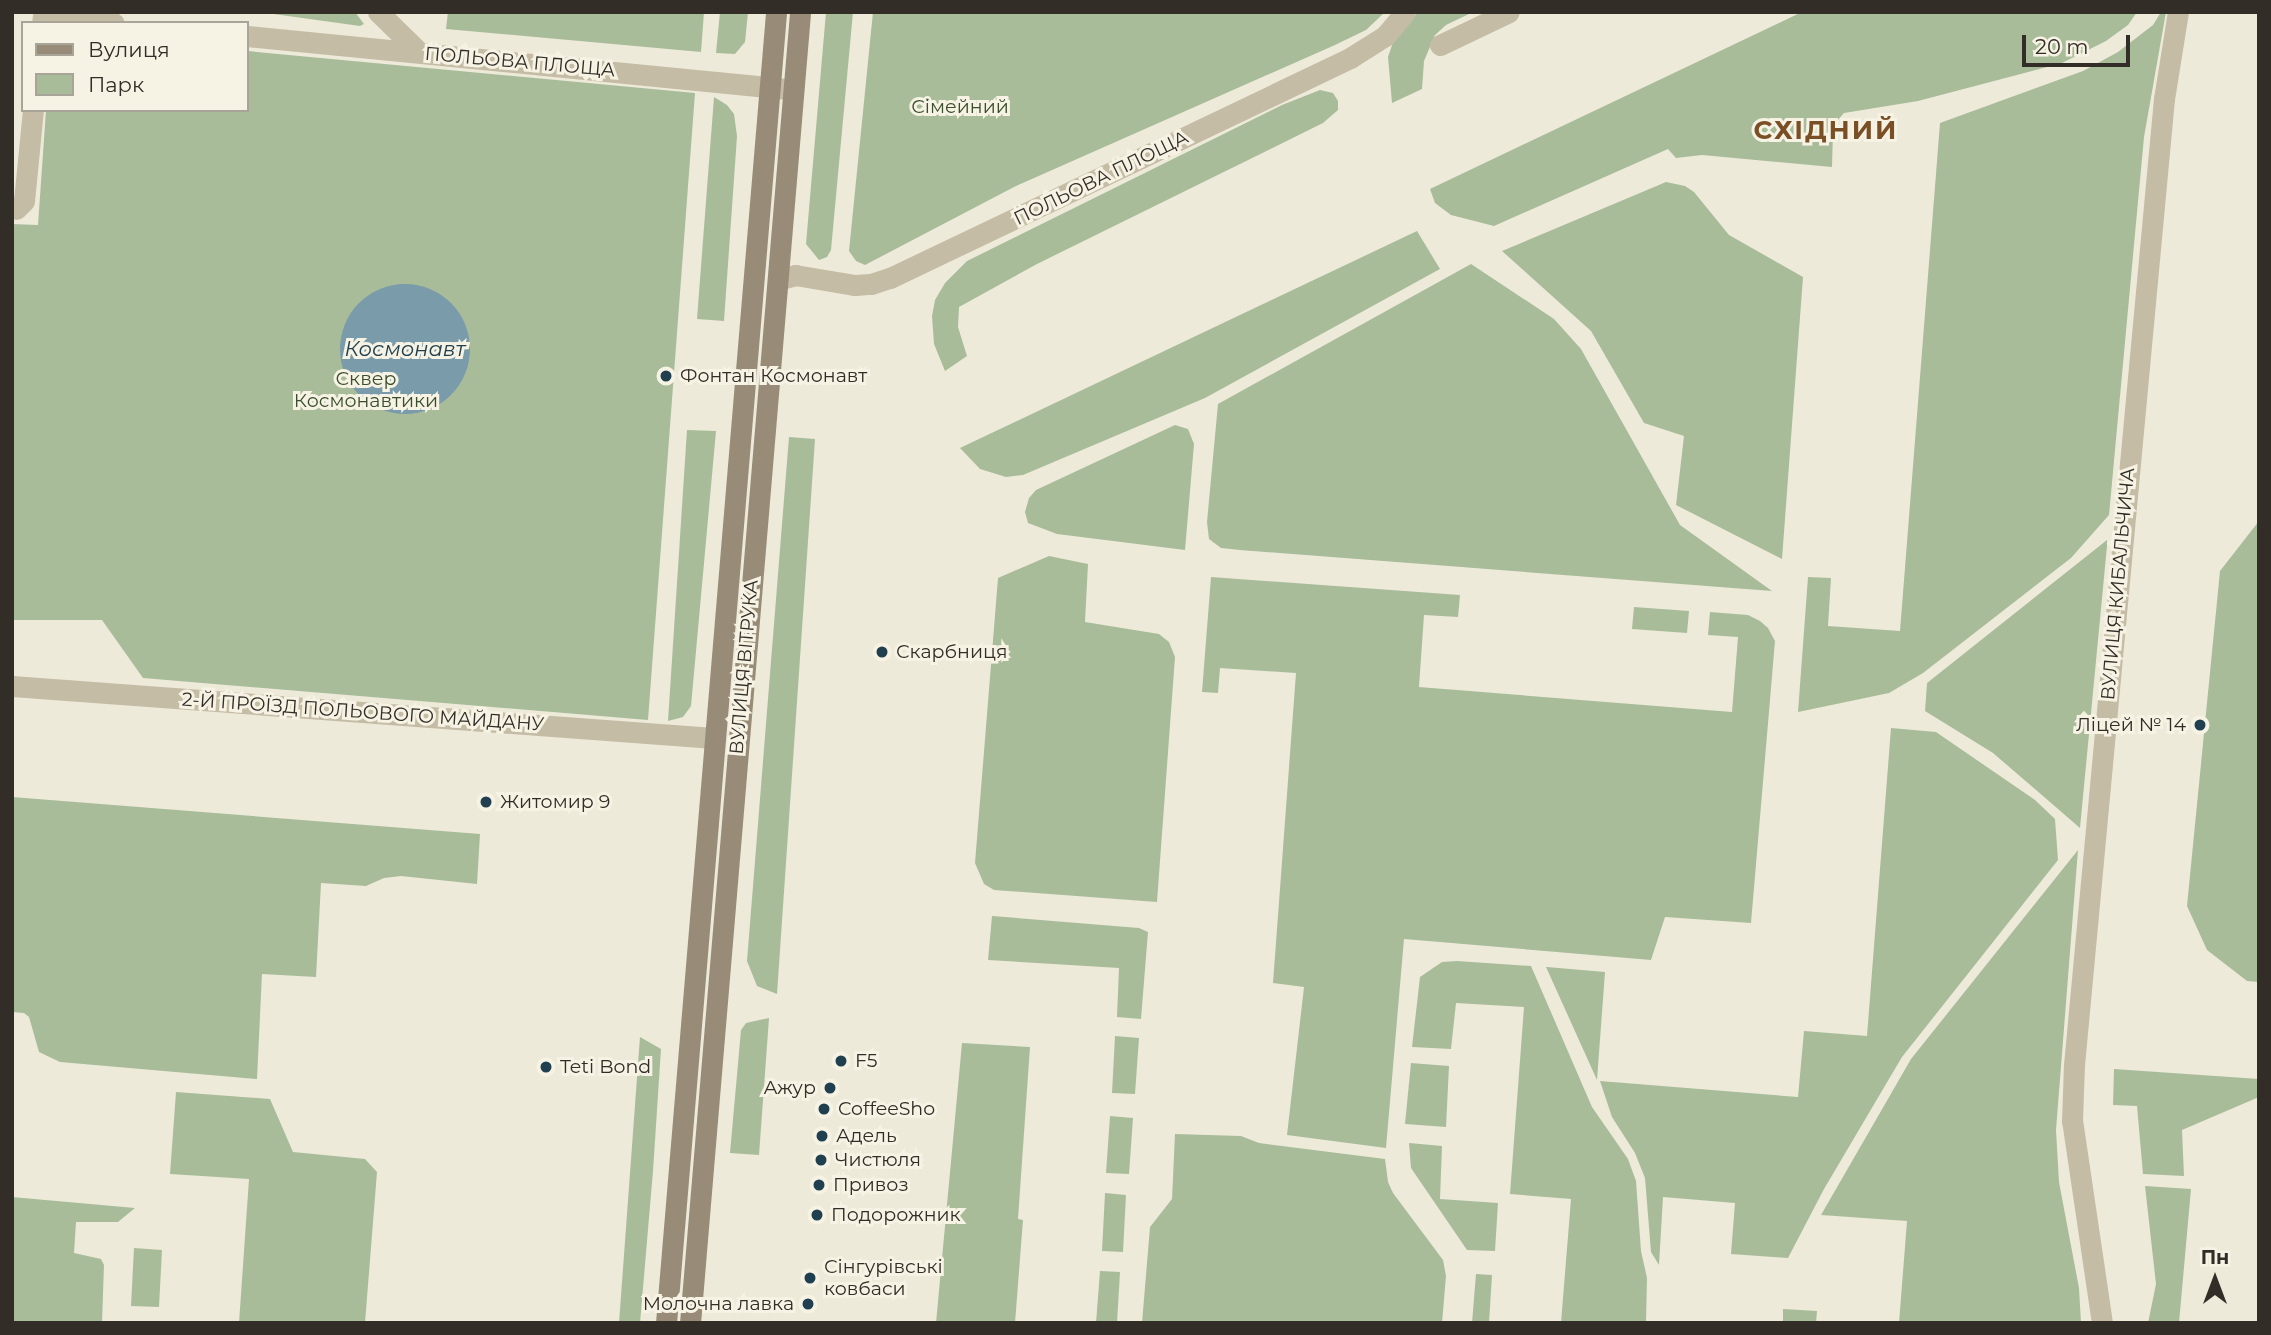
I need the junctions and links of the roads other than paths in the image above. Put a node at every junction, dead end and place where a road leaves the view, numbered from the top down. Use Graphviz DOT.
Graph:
graph roads {
  1 [pos="379,12"];
  2 [pos="776,12"];
  3 [pos="800,12"];
  4 [pos="1405,12"];
  5 [pos="1509,12"];
  6 [pos="2178,12"];
  7 [pos="42,21"];
  8 [pos="94,21"];
  9 [pos="248,36"];
  10 [pos="1440,45"];
  11 [pos="419,52"];
  12 [pos="769,88"];
  13 [pos="793,90"];
  14 [pos="33,112"];
  15 [pos="16,209"];
  16 [pos="778,279"];
  17 [pos="12,686"];
  18 [pos="714,738"];
  19 [pos="666,1323"];
  20 [pos="690,1323"];
  21 [pos="2102,1323"];
  1 -- 11 [label="street"];
  2 -- 12 [label="main road, ВУЛИЦЯ ВІТРУКА"];
  3 -- 13 [label="main road, ВУЛИЦЯ ВІТРУКА"];
  4 -- 16 [label="street, ПОЛЬОВА ПЛОЩА"];
  5 -- 10 [label="street"];
  6 -- 21 [label="street, ВУЛИЦЯ КИБАЛЬЧИЧА"];
  7 -- 8 [label="street"];
  9 -- 11 [label="street, ПОЛЬОВА ПЛОЩА"];
  11 -- 12 [label="street, ПОЛЬОВА ПЛОЩА"];
  12 -- 13 [label="street, ПОЛЬОВА ПЛОЩА"];
  12 -- 18 [label="main road, ВУЛИЦЯ ВІТРУКА"];
  13 -- 16 [label="main road, ВУЛИЦЯ ВІТРУКА"];
  14 -- 15 [label="street"];
  16 -- 20 [label="main road, ВУЛИЦЯ ВІТРУКА"];
  17 -- 18 [label="street, 2-Й ПРОЇЗД ПОЛЬОВОГО МАЙДАНУ"];
  18 -- 19 [label="main road, ВУЛИЦЯ ВІТРУКА"];
}
